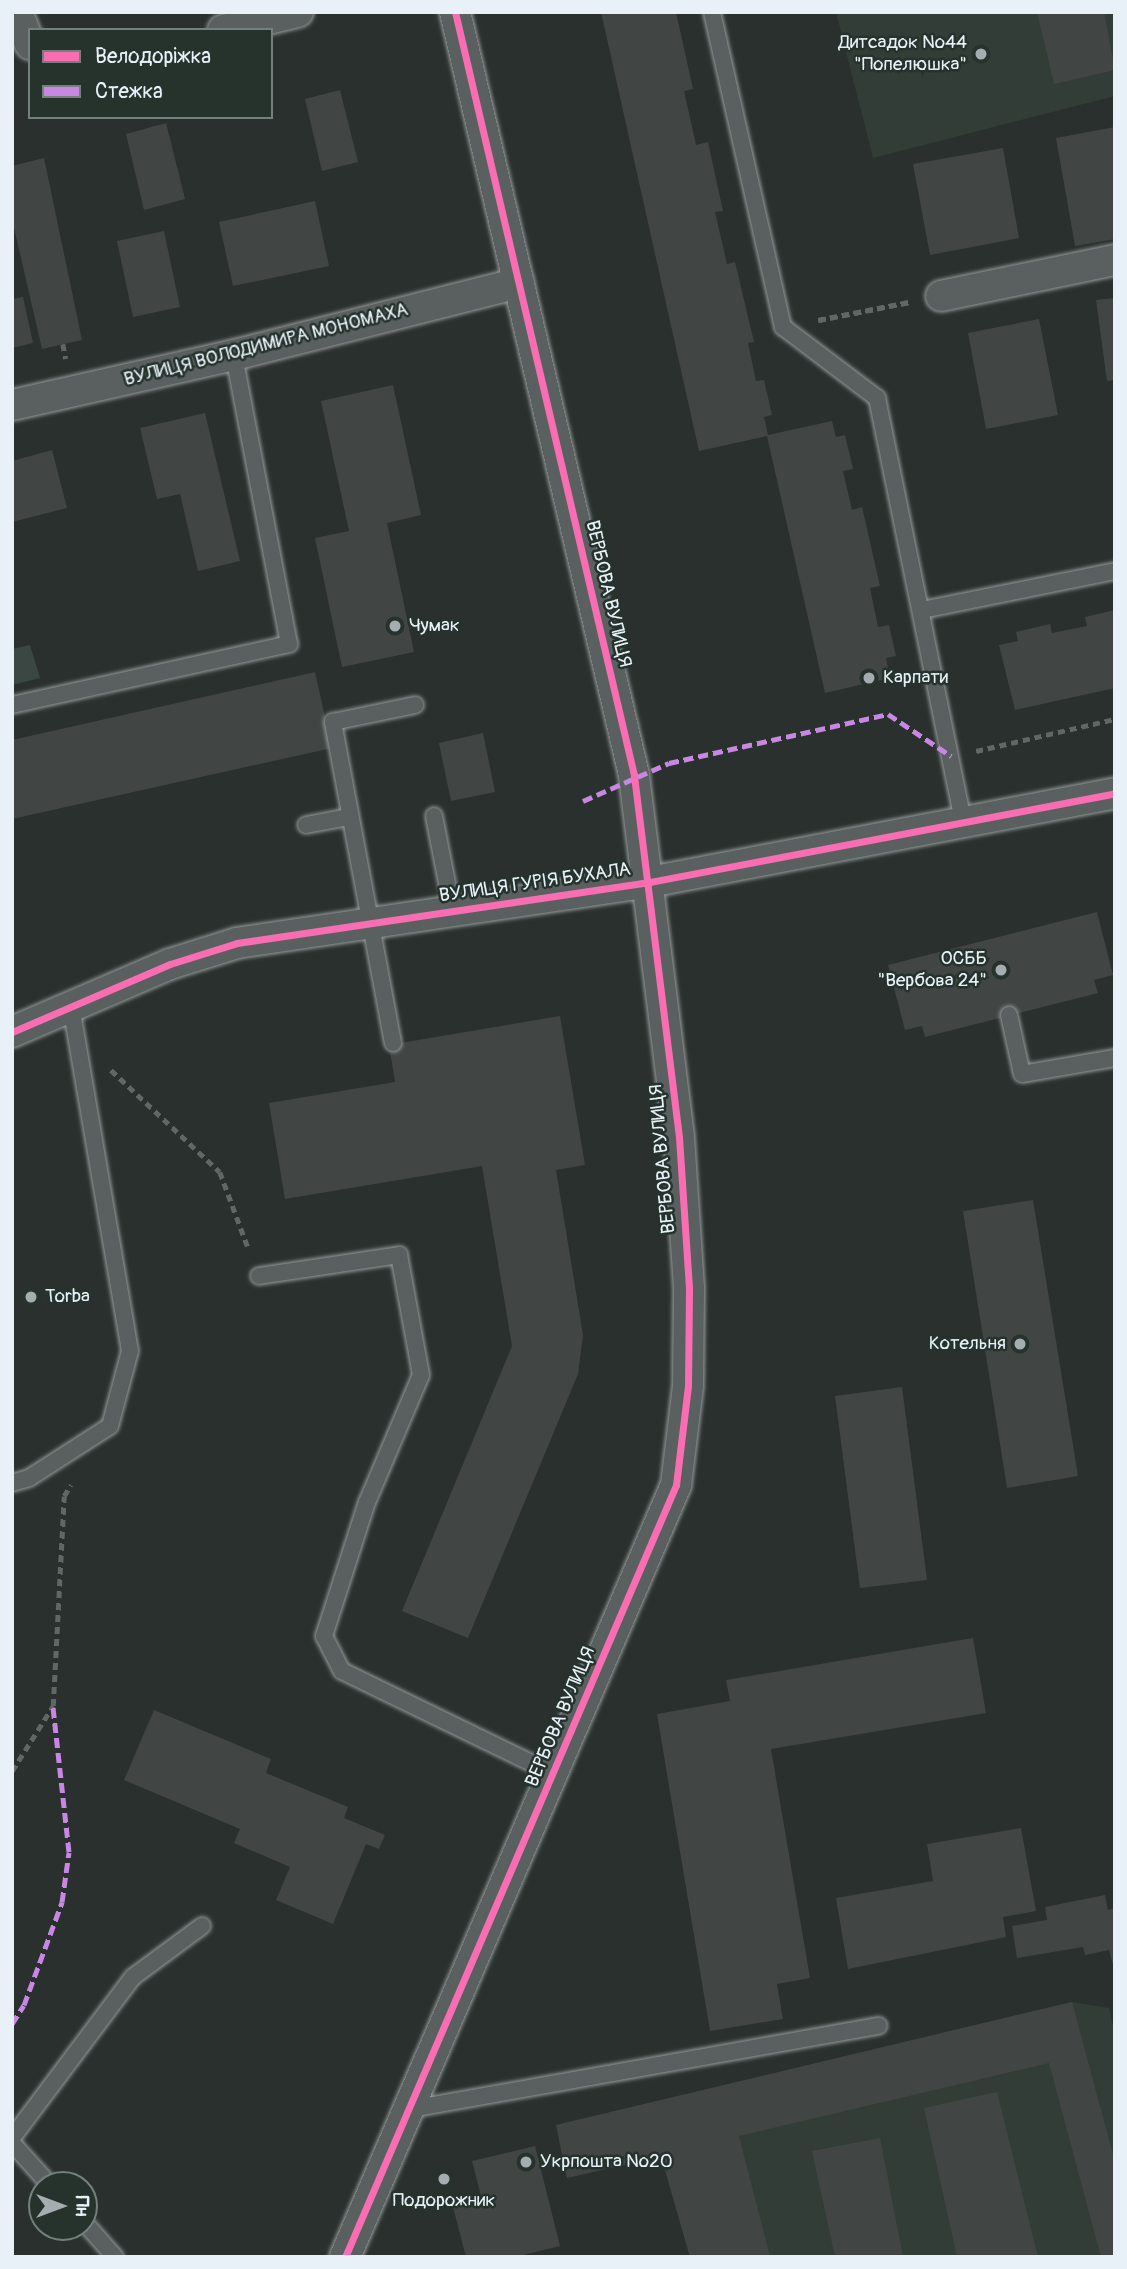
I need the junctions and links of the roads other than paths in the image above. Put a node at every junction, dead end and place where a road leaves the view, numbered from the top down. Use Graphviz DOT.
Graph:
graph roads {
  1 [pos="17,12"];
  2 [pos="298,12"];
  3 [pos="455,12"];
  4 [pos="712,12"];
  5 [pos="231,28"];
  6 [pos="28,40"];
  7 [pos="1115,260"];
  8 [pos="519,283"];
  9 [pos="930,298"];
  10 [pos="234,355"];
  11 [pos="12,405"];
  12 [pos="1115,571"];
  13 [pos="922,610"];
  14 [pos="12,705"];
  15 [pos="415,705"];
  16 [pos="1115,793"];
  17 [pos="434,816"];
  18 [pos="349,817"];
  19 [pos="963,822"];
  20 [pos="306,825"];
  21 [pos="650,882"];
  22 [pos="452,909"];
  23 [pos="371,924"];
  24 [pos="71,1007"];
  25 [pos="1009,1015"];
  26 [pos="12,1032"];
  27 [pos="393,1043"];
  28 [pos="1115,1058"];
  29 [pos="259,1276"];
  30 [pos="12,1483"];
  31 [pos="554,1774"];
  32 [pos="202,1926"];
  33 [pos="879,2026"];
  34 [pos="411,2109"];
  35 [pos="12,2141"];
  36 [pos="38,2171"];
  37 [pos="98,2238"];
  38 [pos="115,2257"];
  39 [pos="345,2257"];
  1 -- 6 [label="street"];
  2 -- 5 [label="street"];
  3 -- 8 [label="street, ВЕРБОВА ВУЛИЦЯ"];
  4 -- 13 [label="lane"];
  7 -- 9 [label="street"];
  8 -- 10 [label="street, ВУЛИЦЯ ВОЛОДИМИРА МОНОМАХА"];
  8 -- 21 [label="street, ВЕРБОВА ВУЛИЦЯ"];
  10 -- 11 [label="street, ВУЛИЦЯ ВОЛОДИМИРА МОНОМАХА"];
  10 -- 14 [label="lane"];
  12 -- 13 [label="lane"];
  13 -- 19 [label="lane"];
  15 -- 18 [label="lane"];
  16 -- 19 [label="street, ВУЛИЦЯ ГУРІЯ БУХАЛА"];
  17 -- 22 [label="lane"];
  18 -- 20 [label="lane"];
  18 -- 23 [label="lane"];
  19 -- 21 [label="street, ВУЛИЦЯ ГУРІЯ БУХАЛА"];
  21 -- 22 [label="street, ВУЛИЦЯ ГУРІЯ БУХАЛА"];
  21 -- 31 [label="street, ВЕРБОВА ВУЛИЦЯ"];
  22 -- 23 [label="street, ВУЛИЦЯ ГУРІЯ БУХАЛА"];
  23 -- 24 [label="street, ВУЛИЦЯ ГУРІЯ БУХАЛА"];
  23 -- 27 [label="lane"];
  24 -- 26 [label="street, ВУЛИЦЯ ГУРІЯ БУХАЛА"];
  24 -- 30 [label="lane"];
  25 -- 28 [label="lane"];
  29 -- 31 [label="lane"];
  31 -- 34 [label="street, ВЕРБОВА ВУЛИЦЯ"];
  32 -- 35 [label="lane"];
  33 -- 34 [label="lane"];
  34 -- 39 [label="street, ВЕРБОВА ВУЛИЦЯ"];
  35 -- 36 [label="lane"];
  37 -- 38 [label="lane"];
}
